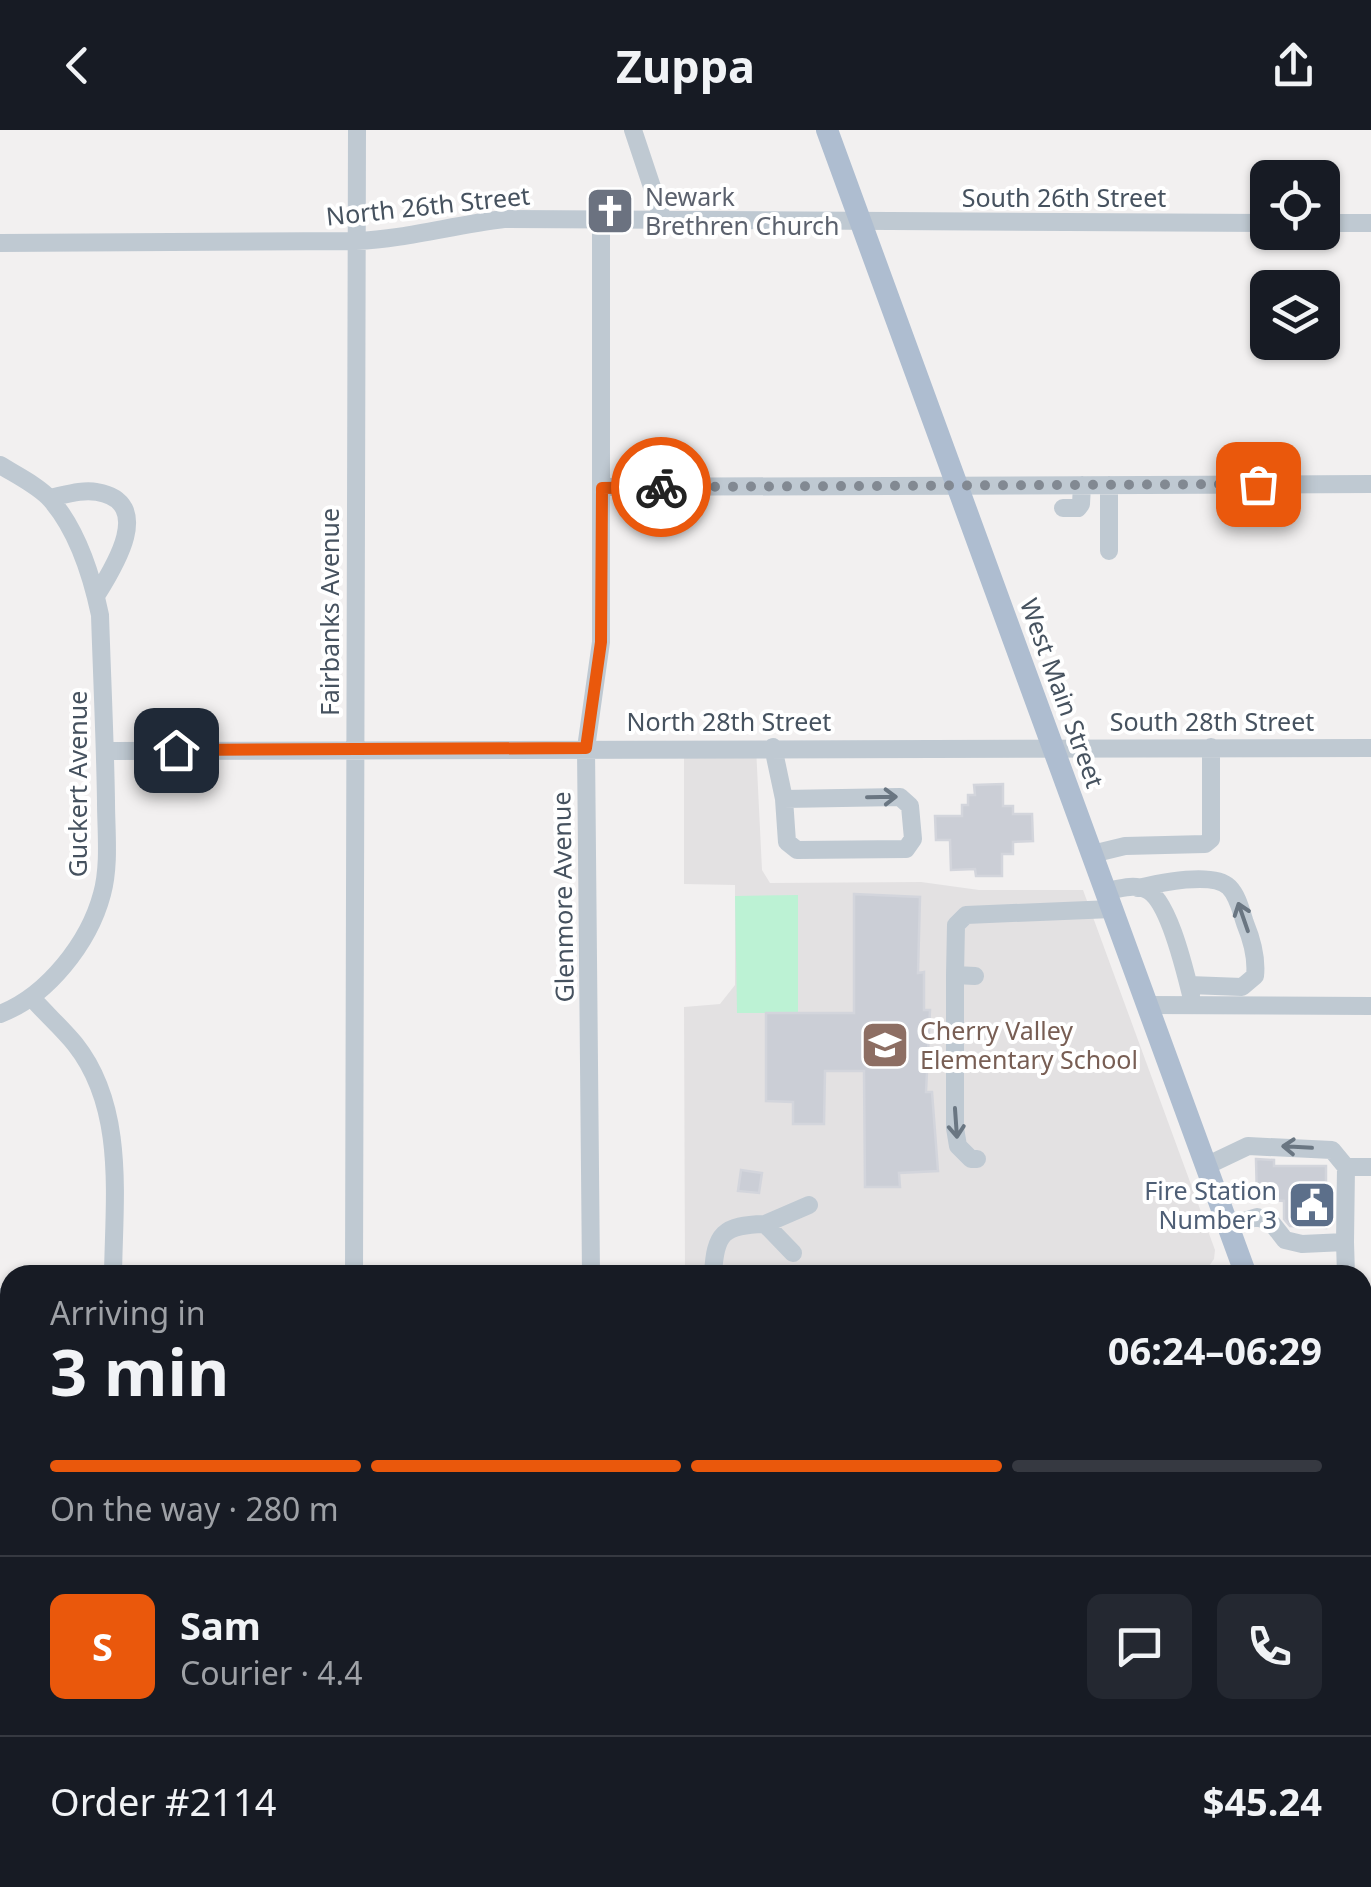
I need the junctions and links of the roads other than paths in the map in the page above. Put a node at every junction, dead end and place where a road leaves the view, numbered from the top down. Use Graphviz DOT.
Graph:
graph roads {
  1 [pos="357,130"];
  2 [pos="633,130"];
  3 [pos="828,130"];
  4 [pos="601,219"];
  5 [pos="663,220"];
  6 [pos="1340,222"];
  7 [pos="1371,222"];
  8 [pos="862,223"];
  9 [pos="1250,223"];
  10 [pos="356,241"];
  11 [pos="0,243"];
  12 [pos="0,465"];
  13 [pos="1371,484"];
  14 [pos="1082,485"];
  15 [pos="1109,485"];
  16 [pos="958,486"];
  17 [pos="602,488"];
  18 [pos="50,498"];
  19 [pos="1063,508"];
  20 [pos="1109,552"];
  21 [pos="96,596"];
  22 [pos="1052,746"];
  23 [pos="773,747"];
  24 [pos="1211,747"];
  25 [pos="586,748"];
  26 [pos="1371,748"];
  27 [pos="105,750"];
  28 [pos="355,750"];
  29 [pos="784,799"];
  30 [pos="1092,854"];
  31 [pos="1138,888"];
  32 [pos="1109,900"];
  33 [pos="955,975"];
  34 [pos="976,976"];
  35 [pos="1254,978"];
  36 [pos="1188,986"];
  37 [pos="33,998"];
  38 [pos="1147,1005"];
  39 [pos="1194,1005"];
  40 [pos="1262,1005"];
  41 [pos="1371,1006"];
  42 [pos="0,1014"];
  43 [pos="977,1159"];
  44 [pos="1206,1166"];
  45 [pos="1346,1167"];
  46 [pos="1371,1168"];
  47 [pos="809,1205"];
  48 [pos="765,1224"];
  49 [pos="1228,1226"];
  50 [pos="1345,1242"];
  51 [pos="794,1253"];
  52 [pos="113,1265"];
  53 [pos="354,1265"];
  54 [pos="592,1265"];
  55 [pos="713,1265"];
  56 [pos="1242,1265"];
  57 [pos="1346,1265"];
  1 -- 10 [label="street, Fairbanks Avenue"];
  2 -- 5 [label="street"];
  3 -- 8 [label="main road, West Main Street"];
  4 -- 5 [label="street, North 26th Street"];
  4 -- 10 [label="street, North 26th Street"];
  4 -- 17 [label="street, Glenmore Avenue"];
  5 -- 8 [label="street, North 26th Street"];
  6 -- 7 [label="street"];
  8 -- 9 [label="street, South 26th Street"];
  8 -- 16 [label="main road, West Main Street"];
  10 -- 11 [label="street, North 26th Street"];
  10 -- 28 [label="street, Fairbanks Avenue"];
  12 -- 18 [label="street, Guckert Avenue"];
  13 -- 15 [label="street"];
  14 -- 15 [label="street"];
  14 -- 16 [label="street"];
  14 -- 19 [label="street"];
  15 -- 20 [label="street"];
  16 -- 17 [label="street"];
  16 -- 22 [label="main road, West Main Street"];
  17 -- 25 [label="street, Glenmore Avenue"];
  18 -- 21 [label="street, Guckert Avenue"];
  18 -- 21 [label="street"];
  21 -- 27 [label="street, Guckert Avenue"];
  22 -- 23 [label="street, North 28th Street"];
  22 -- 24 [label="street, South 28th Street"];
  22 -- 30 [label="main road, West Main Street"];
  23 -- 25 [label="street, North 28th Street"];
  23 -- 29 [label="street"];
  24 -- 26 [label="street, South 28th Street"];
  24 -- 30 [label="street"];
  25 -- 28 [label="street, North 28th Street"];
  25 -- 54 [label="street, Glenmore Avenue"];
  27 -- 28 [label="street, North 28th Street"];
  27 -- 37 [label="street, Guckert Avenue"];
  28 -- 53 [label="street, Fairbanks Avenue"];
  29 -- 29 [label="street, one-way"];
  30 -- 32 [label="main road, West Main Street"];
  31 -- 32 [label="street"];
  35 -- 31 [label="street, one-way"];
  31 -- 36 [label="street"];
  32 -- 33 [label="street"];
  32 -- 38 [label="main road, West Main Street"];
  33 -- 34 [label="street"];
  33 -- 43 [label="street, one-way"];
  35 -- 36 [label="street"];
  35 -- 40 [label="street"];
  36 -- 39 [label="street"];
  37 -- 42 [label="street"];
  37 -- 52 [label="street"];
  38 -- 39 [label="street"];
  38 -- 44 [label="main road, West Main Street"];
  39 -- 40 [label="street"];
  40 -- 41 [label="street"];
  45 -- 44 [label="street, one-way"];
  44 -- 49 [label="main road, West Main Street"];
  45 -- 46 [label="street"];
  45 -- 50 [label="street"];
  47 -- 48 [label="street"];
  48 -- 51 [label="street"];
  48 -- 55 [label="street"];
  49 -- 50 [label="street"];
  49 -- 56 [label="main road, West Main Street"];
  50 -- 57 [label="street"];
}
